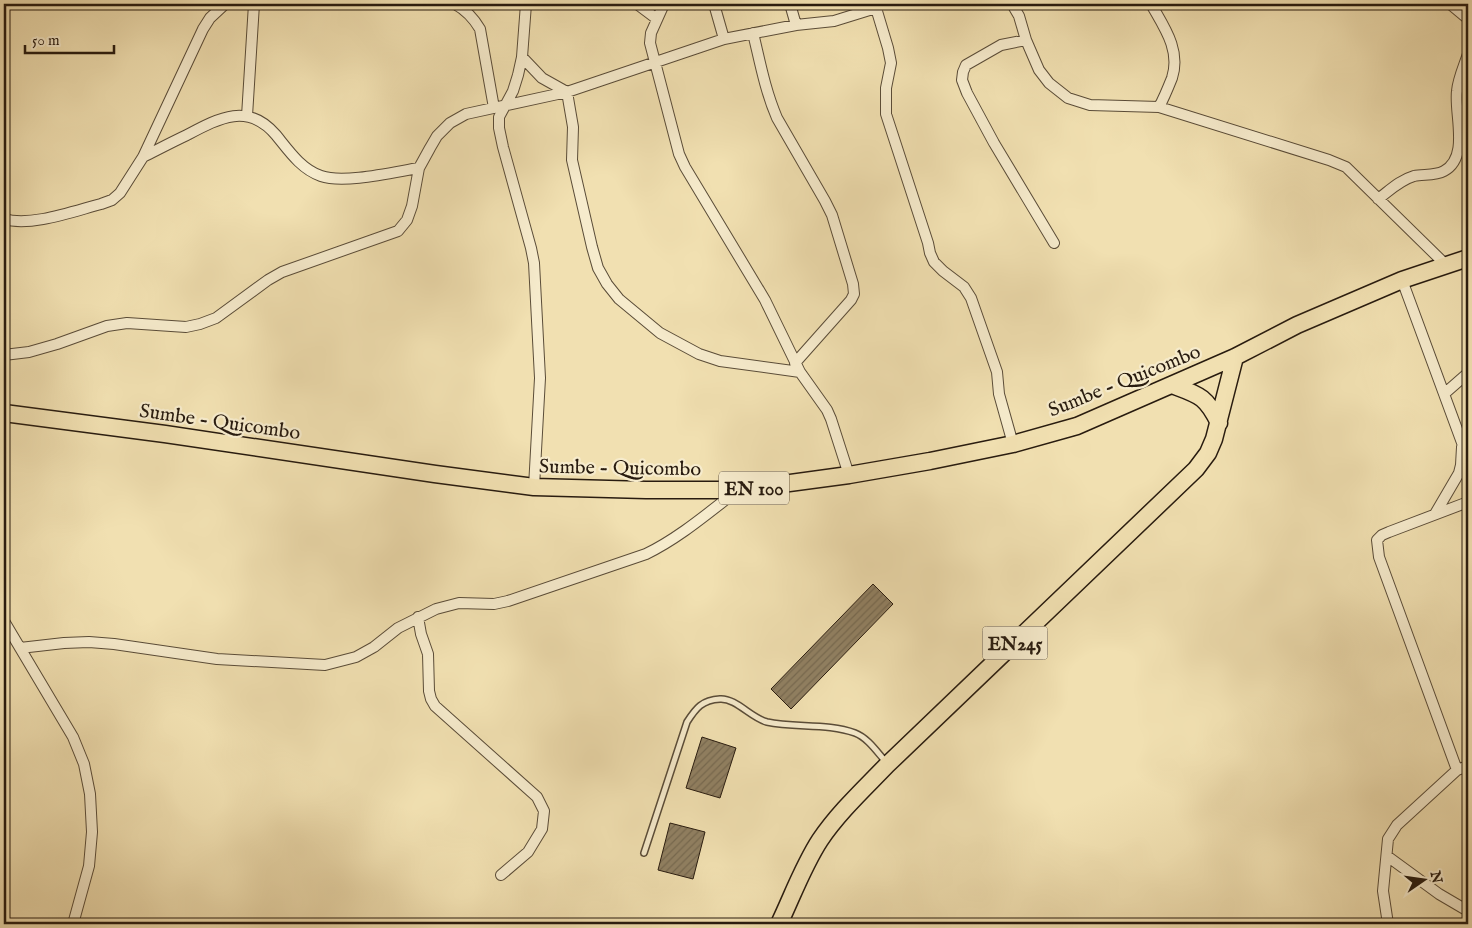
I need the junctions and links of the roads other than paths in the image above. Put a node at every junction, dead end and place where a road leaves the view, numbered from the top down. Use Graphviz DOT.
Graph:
graph roads {
  1 [pos="225,4"];
  2 [pos="254,4"];
  3 [pos="455,4"];
  4 [pos="526,4"];
  5 [pos="637,4"];
  6 [pos="664,4"];
  7 [pos="714,4"];
  8 [pos="790,4"];
  9 [pos="1012,4"];
  10 [pos="1151,4"];
  11 [pos="1450,4"];
  12 [pos="878,6"];
  13 [pos="657,19"];
  14 [pos="1468,19"];
  15 [pos="796,25"];
  16 [pos="754,33"];
  17 [pos="724,38"];
  18 [pos="1026,40"];
  19 [pos="1468,54"];
  20 [pos="522,57"];
  21 [pos="655,62"];
  22 [pos="567,92"];
  23 [pos="499,107"];
  24 [pos="1160,107"];
  25 [pos="247,116"];
  26 [pos="143,157"];
  27 [pos="419,168"];
  28 [pos="1378,199"];
  29 [pos="4,219"];
  30 [pos="1054,243"];
  31 [pos="1468,258"];
  32 [pos="1446,265"];
  33 [pos="1402,280"];
  34 [pos="4,355"];
  35 [pos="1235,357"];
  36 [pos="797,368"];
  37 [pos="1468,374"];
  38 [pos="1172,385"];
  39 [pos="1444,394"];
  40 [pos="4,412"];
  41 [pos="1219,424"];
  42 [pos="1013,444"];
  43 [pos="1462,444"];
  44 [pos="1468,459"];
  45 [pos="849,475"];
  46 [pos="534,487"];
  47 [pos="738,490"];
  48 [pos="1468,502"];
  49 [pos="1435,514"];
  50 [pos="418,617"];
  51 [pos="4,622"];
  52 [pos="20,648"];
  53 [pos="888,765"];
  54 [pos="1468,766"];
  55 [pos="1457,770"];
  56 [pos="644,853"];
  57 [pos="1387,856"];
  58 [pos="500,875"];
  59 [pos="1468,911"];
  60 [pos="73,924"];
  61 [pos="779,924"];
  62 [pos="1388,924"];
  1 -- 26 [label="street"];
  2 -- 25 [label="street"];
  3 -- 23 [label="street"];
  4 -- 20 [label="street"];
  5 -- 13 [label="street"];
  6 -- 13 [label="street"];
  7 -- 17 [label="street"];
  8 -- 15 [label="street"];
  9 -- 18 [label="street"];
  10 -- 24 [label="street"];
  11 -- 14 [label="street"];
  12 -- 15 [label="street"];
  12 -- 42 [label="street"];
  13 -- 21 [label="street"];
  15 -- 16 [label="street"];
  16 -- 17 [label="street"];
  16 -- 36 [label="street"];
  17 -- 21 [label="street"];
  18 -- 24 [label="street"];
  18 -- 30 [label="street"];
  19 -- 28 [label="street"];
  20 -- 22 [label="street"];
  20 -- 23 [label="street"];
  21 -- 22 [label="street"];
  21 -- 36 [label="street"];
  22 -- 23 [label="street"];
  22 -- 36 [label="street"];
  23 -- 27 [label="street"];
  23 -- 46 [label="street"];
  24 -- 28 [label="street"];
  25 -- 26 [label="street"];
  25 -- 27 [label="street"];
  26 -- 29 [label="street"];
  27 -- 34 [label="street"];
  28 -- 32 [label="street"];
  31 -- 32 [label="main road, Sumbe - Quicombo / EN 100"];
  32 -- 33 [label="main road, Sumbe - Quicombo / EN 100"];
  33 -- 35 [label="main road, Sumbe - Quicombo / EN 100"];
  33 -- 39 [label="street"];
  35 -- 38 [label="main road, Sumbe - Quicombo / EN 100"];
  35 -- 41 [label="main road, EN245"];
  36 -- 45 [label="street"];
  37 -- 39 [label="street"];
  38 -- 41 [label="main road"];
  38 -- 42 [label="main road, Sumbe - Quicombo / EN 100"];
  39 -- 43 [label="street"];
  40 -- 46 [label="main road, Sumbe - Quicombo / EN 100"];
  41 -- 53 [label="main road, EN245"];
  42 -- 45 [label="main road, Sumbe - Quicombo / EN 100"];
  43 -- 44 [label="street"];
  43 -- 49 [label="street"];
  45 -- 47 [label="main road, Sumbe - Quicombo / EN 100"];
  46 -- 47 [label="main road, Sumbe - Quicombo / EN 100"];
  47 -- 50 [label="street"];
  48 -- 49 [label="street"];
  49 -- 55 [label="street"];
  50 -- 52 [label="street"];
  50 -- 58 [label="street"];
  51 -- 52 [label="street"];
  52 -- 60 [label="street"];
  53 -- 56 [label="lane"];
  53 -- 61 [label="main road, EN245"];
  54 -- 55 [label="street"];
  55 -- 57 [label="street"];
  57 -- 59 [label="street"];
  57 -- 62 [label="street"];
}
